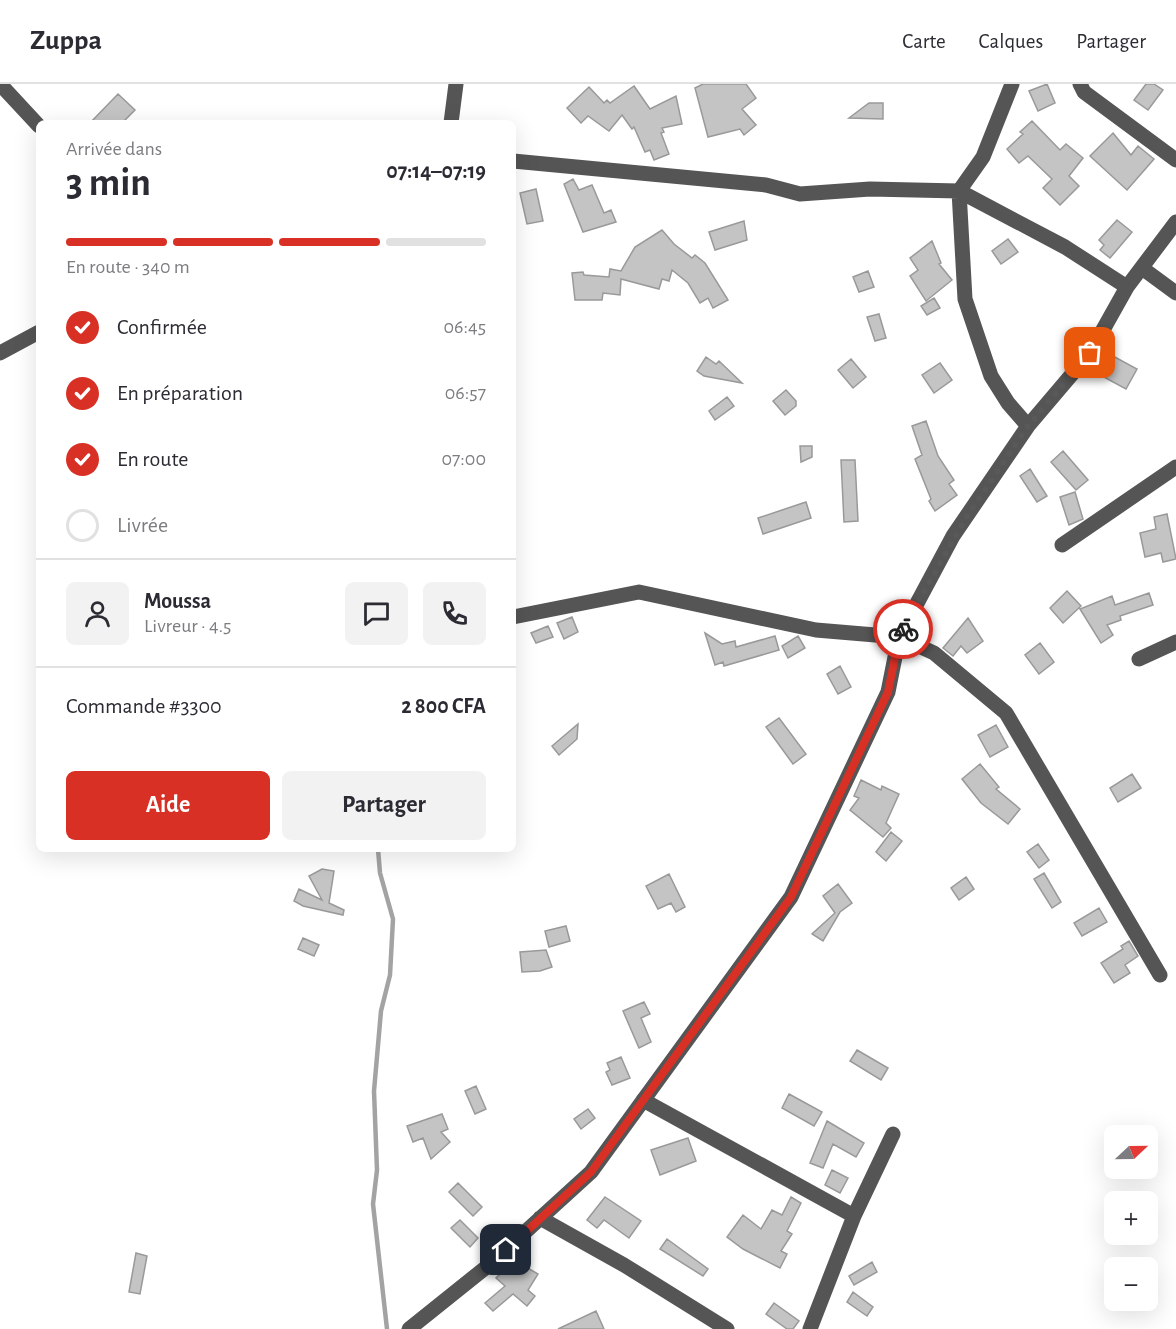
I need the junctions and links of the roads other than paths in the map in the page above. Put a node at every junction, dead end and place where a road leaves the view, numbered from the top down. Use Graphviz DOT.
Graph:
graph roads {
  1 [pos="0,84"];
  2 [pos="456,84"];
  3 [pos="1011,84"];
  4 [pos="1080,84"];
  5 [pos="451,120"];
  6 [pos="36,123"];
  7 [pos="1176,160"];
  8 [pos="516,162"];
  9 [pos="959,191"];
  10 [pos="1176,222"];
  11 [pos="1142,268"];
  12 [pos="1127,287"];
  13 [pos="1176,293"];
  14 [pos="36,334"];
  15 [pos="0,353"];
  16 [pos="1028,426"];
  17 [pos="1176,467"];
  18 [pos="1062,545"];
  19 [pos="516,616"];
  20 [pos="899,637"];
  21 [pos="1176,642"];
  22 [pos="1139,659"];
  23 [pos="1160,975"];
  24 [pos="643,1100"];
  25 [pos="893,1134"];
  26 [pos="854,1216"];
  27 [pos="540,1218"];
  28 [pos="409,1329"];
  29 [pos="727,1329"];
  30 [pos="810,1329"];
  1 -- 6 [label="street"];
  2 -- 5 [label="street"];
  3 -- 9 [label="street"];
  4 -- 7 [label="street"];
  8 -- 9 [label="street"];
  9 -- 12 [label="street"];
  9 -- 16 [label="street"];
  10 -- 11 [label="street"];
  11 -- 12 [label="street"];
  11 -- 13 [label="street"];
  12 -- 16 [label="street"];
  14 -- 15 [label="street"];
  16 -- 20 [label="street"];
  17 -- 18 [label="street"];
  19 -- 20 [label="street"];
  20 -- 23 [label="street"];
  20 -- 24 [label="street"];
  21 -- 22 [label="street"];
  24 -- 26 [label="street"];
  24 -- 27 [label="street"];
  25 -- 26 [label="street"];
  26 -- 30 [label="street"];
  27 -- 28 [label="street"];
  27 -- 29 [label="street"];
}
